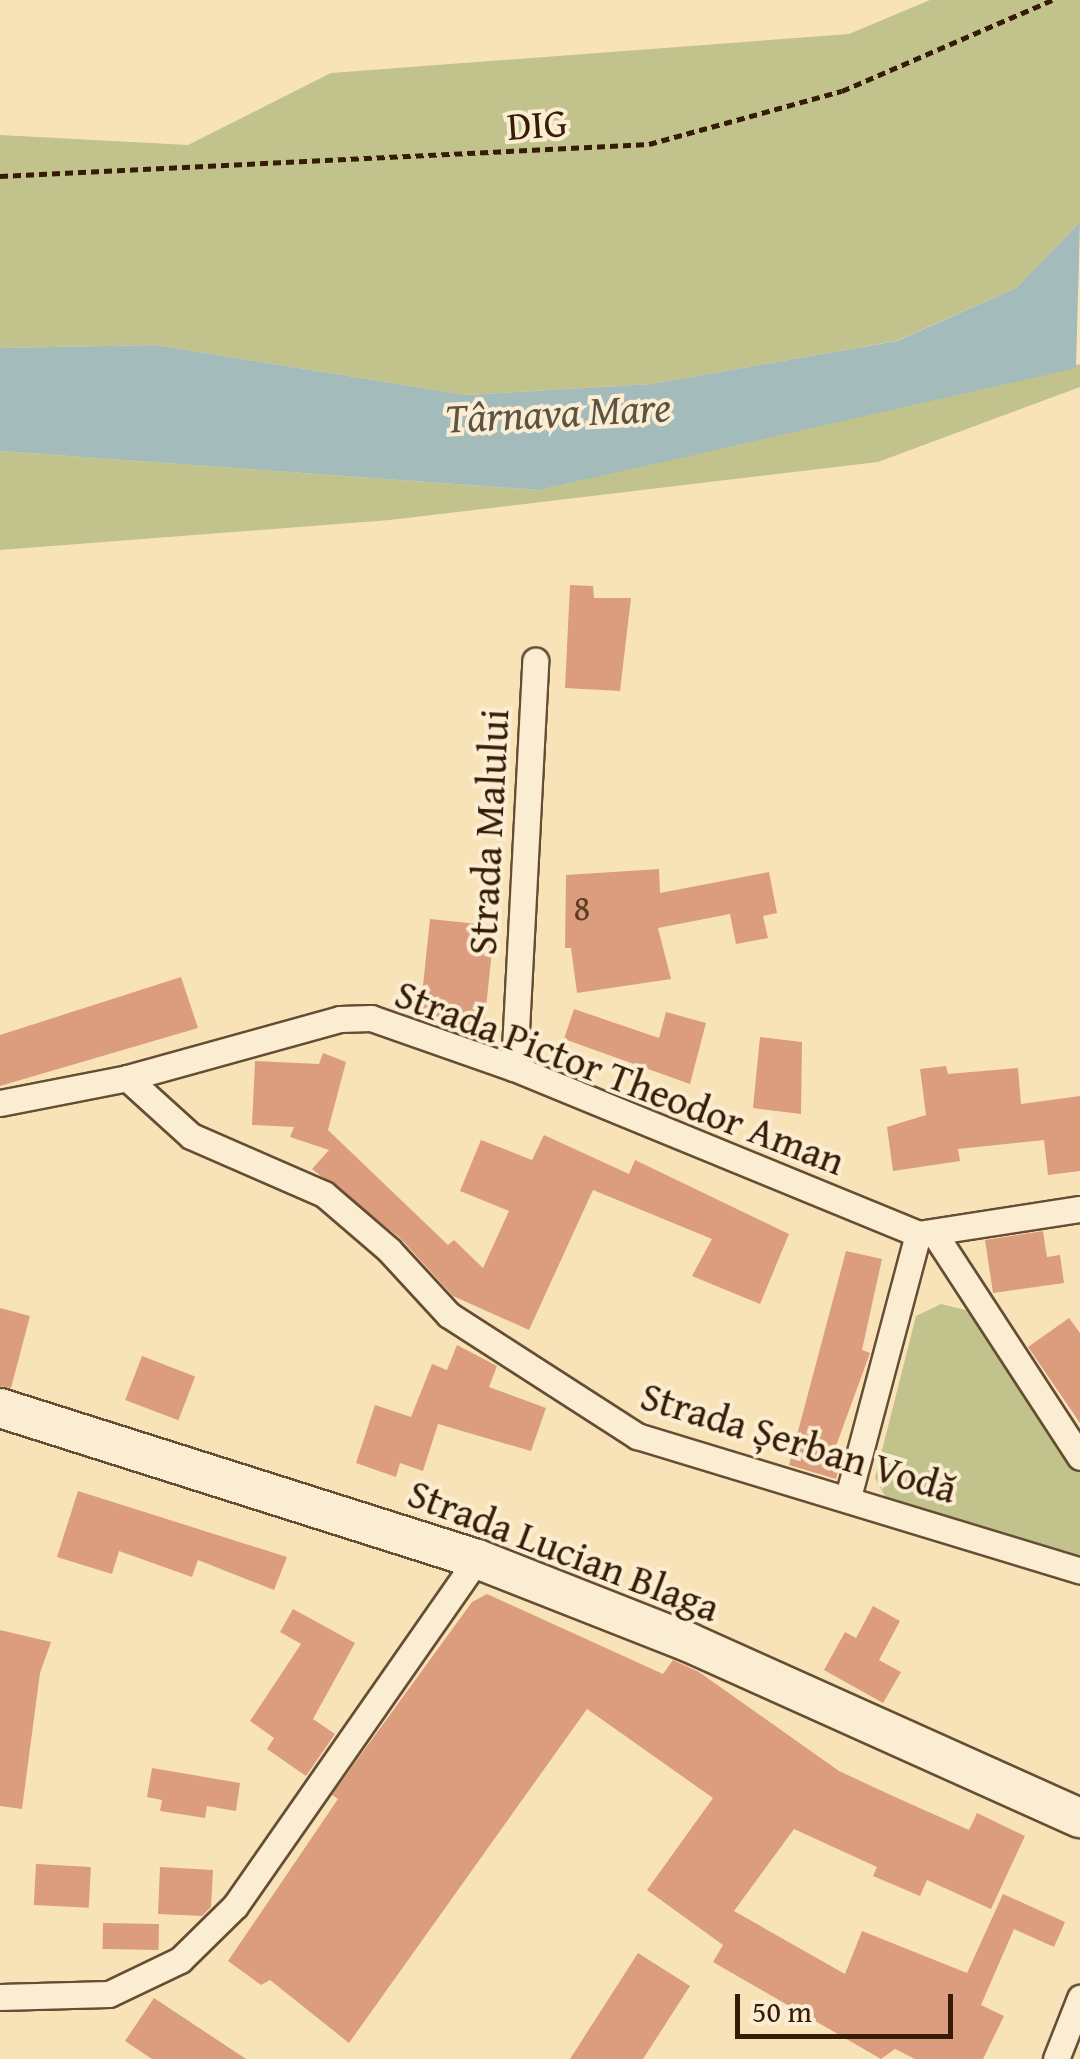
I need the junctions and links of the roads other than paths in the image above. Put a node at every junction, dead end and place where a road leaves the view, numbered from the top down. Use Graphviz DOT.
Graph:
graph roads {
  1 [pos="534,660"];
  2 [pos="514,1068"];
  3 [pos="127,1078"];
  4 [pos="0,1103"];
  5 [pos="1080,1209"];
  6 [pos="926,1234"];
  7 [pos="0,1408"];
  8 [pos="1080,1457"];
  9 [pos="848,1497"];
  10 [pos="477,1559"];
  11 [pos="1080,1570"];
  12 [pos="1080,1818"];
  13 [pos="0,1997"];
  14 [pos="1080,1998"];
  15 [pos="1056,2059"];
  1 -- 2 [label="street, Strada Malului"];
  2 -- 3 [label="street, Strada Pictor Theodor Aman"];
  2 -- 6 [label="street, Strada Pictor Theodor Aman"];
  3 -- 4 [label="street, Strada Pictor Theodor Aman"];
  3 -- 9 [label="street, Strada Șerban Vodă"];
  5 -- 6 [label="street"];
  6 -- 8 [label="street"];
  6 -- 9 [label="street"];
  7 -- 10 [label="street, Strada Lucian Blaga"];
  9 -- 11 [label="street, Strada Șerban Vodă"];
  10 -- 12 [label="street, Strada Lucian Blaga"];
  10 -- 13 [label="street"];
  14 -- 15 [label="street"];
}
